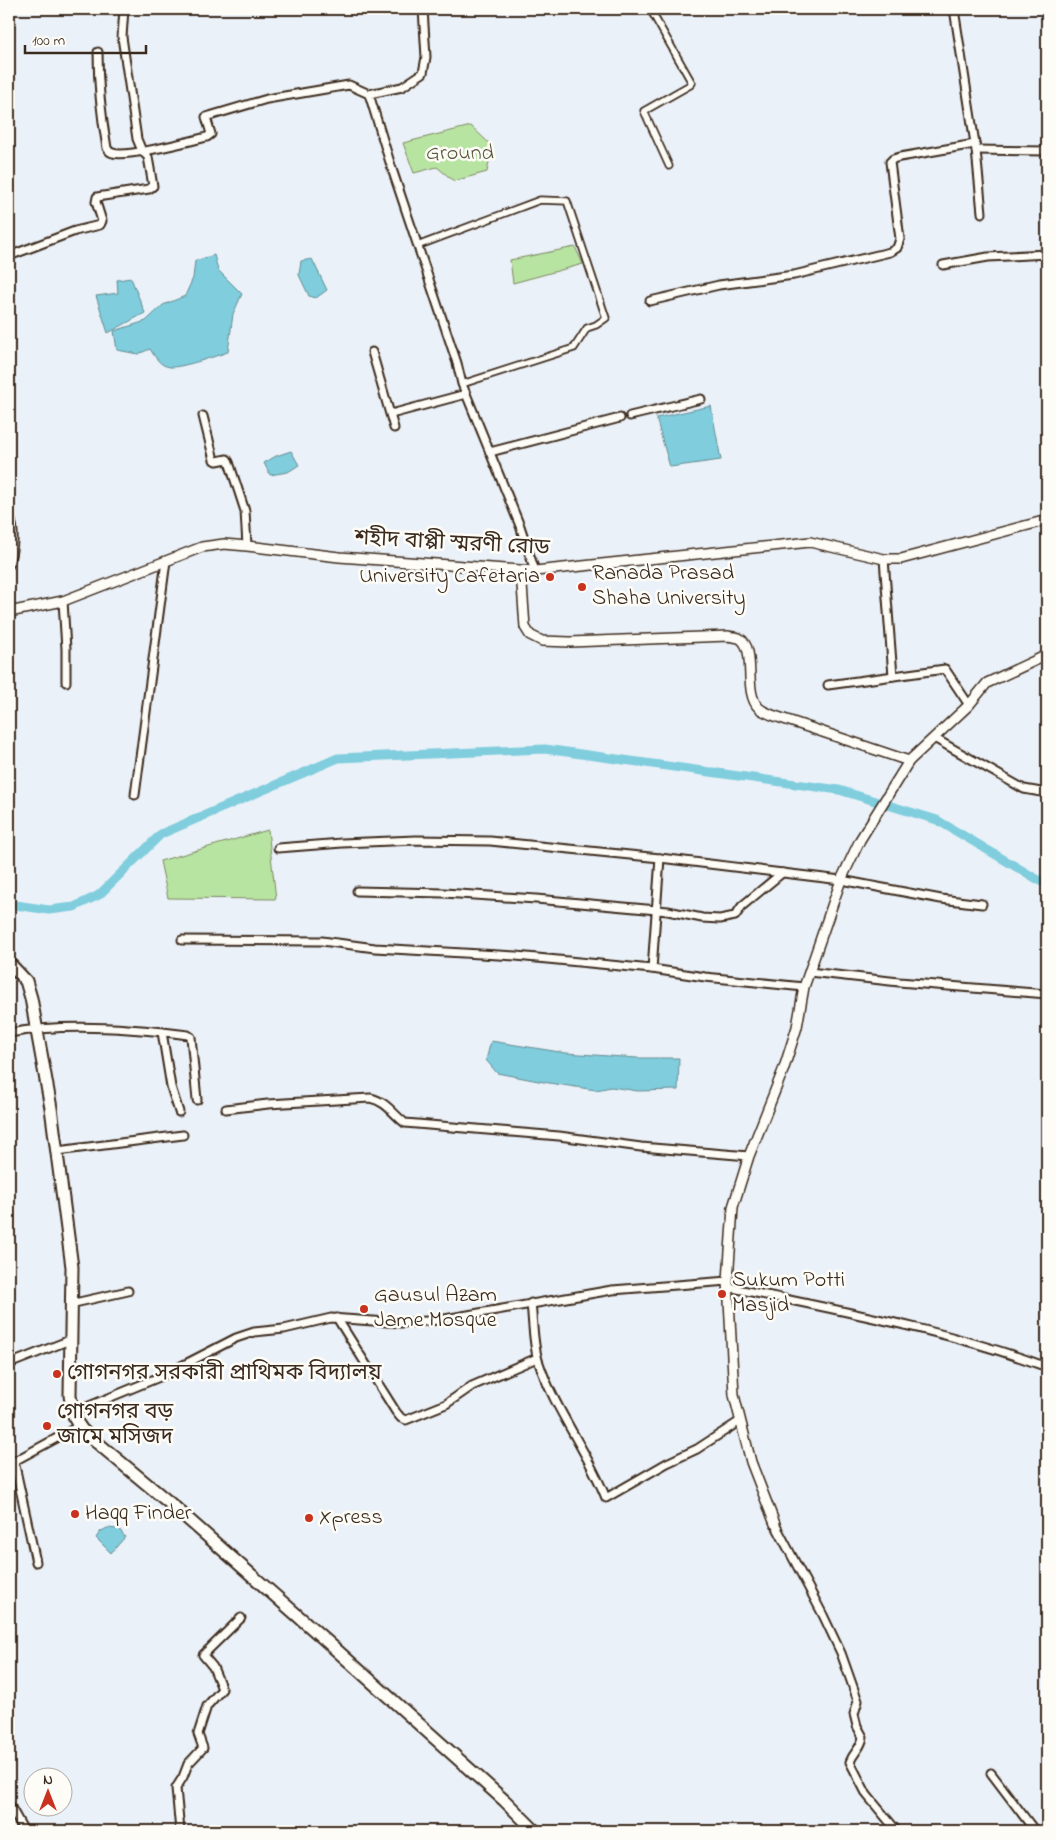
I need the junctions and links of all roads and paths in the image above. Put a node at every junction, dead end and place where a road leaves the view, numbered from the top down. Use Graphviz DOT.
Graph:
graph roads {
  1 [pos="124,9"];
  2 [pos="423,9"];
  3 [pos="650,9"];
  4 [pos="954,9"];
  5 [pos="98,52"];
  6 [pos="369,94"];
  7 [pos="976,147"];
  8 [pos="142,151"];
  9 [pos="1047,151"];
  10 [pos="669,166"];
  11 [pos="982,213"];
  12 [pos="417,246"];
  13 [pos="1047,254"];
  14 [pos="9,256"];
  15 [pos="943,265"];
  16 [pos="650,301"];
  17 [pos="372,352"];
  18 [pos="462,384"];
  19 [pos="466,394"];
  20 [pos="701,399"];
  21 [pos="391,414"];
  22 [pos="203,416"];
  23 [pos="630,416"];
  24 [pos="620,418"];
  25 [pos="394,428"];
  26 [pos="490,452"];
  27 [pos="9,515"];
  28 [pos="1047,520"];
  29 [pos="247,546"];
  30 [pos="884,559"];
  31 [pos="166,561"];
  32 [pos="9,565"];
  33 [pos="521,571"];
  34 [pos="535,571"];
  35 [pos="63,601"];
  36 [pos="9,612"];
  37 [pos="1047,655"];
  38 [pos="893,676"];
  39 [pos="66,682"];
  40 [pos="828,684"];
  41 [pos="969,705"];
  42 [pos="934,738"];
  43 [pos="909,761"];
  44 [pos="1047,793"];
  45 [pos="135,795"];
  46 [pos="278,848"];
  47 [pos="660,858"];
  48 [pos="782,873"];
  49 [pos="841,880"];
  50 [pos="357,891"];
  51 [pos="982,904"];
  52 [pos="655,910"];
  53 [pos="182,940"];
  54 [pos="9,963"];
  55 [pos="652,969"];
  56 [pos="809,972"];
  57 [pos="804,987"];
  58 [pos="1047,994"];
  59 [pos="36,1028"];
  60 [pos="162,1032"];
  61 [pos="9,1033"];
  62 [pos="197,1100"];
  63 [pos="226,1109"];
  64 [pos="179,1112"];
  65 [pos="183,1135"];
  66 [pos="57,1151"];
  67 [pos="749,1156"];
  68 [pos="728,1284"];
  69 [pos="128,1291"];
  70 [pos="531,1303"];
  71 [pos="70,1304"];
  72 [pos="337,1318"];
  73 [pos="70,1340"];
  74 [pos="537,1358"];
  75 [pos="9,1364"];
  76 [pos="1047,1367"];
  77 [pos="72,1413"];
  78 [pos="740,1421"];
  79 [pos="79,1426"];
  80 [pos="11,1463"];
  81 [pos="775,1524"];
  82 [pos="36,1562"];
  83 [pos="241,1618"];
  84 [pos="991,1773"];
  85 [pos="9,1804"];
  86 [pos="24,1831"];
  87 [pos="180,1831"];
  88 [pos="535,1831"];
  89 [pos="897,1831"];
  90 [pos="1036,1831"];
  1 -- 8 [label="street"];
  2 -- 6 [label="street"];
  3 -- 10 [label="street"];
  4 -- 7 [label="street"];
  5 -- 8 [label="street"];
  6 -- 8 [label="street"];
  6 -- 12 [label="street"];
  7 -- 9 [label="street"];
  7 -- 11 [label="street"];
  7 -- 16 [label="street"];
  8 -- 14 [label="street"];
  12 -- 18 [label="street"];
  12 -- 18 [label="street"];
  13 -- 15 [label="street"];
  17 -- 21 [label="street"];
  18 -- 19 [label="street"];
  19 -- 21 [label="street"];
  19 -- 26 [label="street"];
  20 -- 23 [label="street"];
  21 -- 25 [label="street"];
  22 -- 29 [label="street"];
  24 -- 26 [label="street"];
  26 -- 34 [label="street"];
  27 -- 32 [label="street"];
  28 -- 30 [label="street, শহীদ বাপ্পী স্মরণী রোড"];
  29 -- 31 [label="street, শহীদ বাপ্পী স্মরণী রোড"];
  29 -- 33 [label="street, শহীদ বাপ্পী স্মরণী রোড"];
  30 -- 34 [label="street, শহীদ বাপ্পী স্মরণী রোড"];
  30 -- 38 [label="street"];
  31 -- 35 [label="street, শহীদ বাপ্পী স্মরণী রোড"];
  31 -- 45 [label="street"];
  33 -- 34 [label="street, শহীদ বাপ্পী স্মরণী রোড"];
  33 -- 43 [label="street"];
  35 -- 36 [label="street, শহীদ বাপ্পী স্মরণী রোড"];
  35 -- 39 [label="street"];
  37 -- 41 [label="street"];
  38 -- 40 [label="street"];
  38 -- 41 [label="street"];
  41 -- 42 [label="street"];
  42 -- 43 [label="street"];
  42 -- 44 [label="street"];
  43 -- 49 [label="street"];
  46 -- 47 [label="street"];
  47 -- 48 [label="street"];
  47 -- 52 [label="street"];
  48 -- 49 [label="street"];
  48 -- 52 [label="street"];
  49 -- 51 [label="street"];
  49 -- 56 [label="street"];
  50 -- 52 [label="street"];
  52 -- 55 [label="street"];
  53 -- 55 [label="street"];
  54 -- 59 [label="main road"];
  55 -- 57 [label="street"];
  56 -- 57 [label="street"];
  56 -- 58 [label="street"];
  57 -- 67 [label="street"];
  59 -- 60 [label="street"];
  59 -- 61 [label="street"];
  59 -- 66 [label="main road"];
  60 -- 62 [label="street"];
  60 -- 64 [label="street"];
  63 -- 67 [label="street"];
  65 -- 66 [label="street"];
  66 -- 71 [label="main road"];
  67 -- 68 [label="street"];
  68 -- 70 [label="street"];
  68 -- 76 [label="street"];
  68 -- 78 [label="street"];
  69 -- 71 [label="street"];
  70 -- 72 [label="street"];
  70 -- 74 [label="street"];
  71 -- 73 [label="main road"];
  72 -- 74 [label="street"];
  72 -- 77 [label="street"];
  73 -- 75 [label="street"];
  73 -- 77 [label="main road"];
  74 -- 78 [label="street"];
  77 -- 79 [label="main road"];
  78 -- 81 [label="street"];
  79 -- 80 [label="street"];
  79 -- 88 [label="main road"];
  80 -- 82 [label="street"];
  81 -- 89 [label="street"];
  83 -- 87 [label="street"];
  84 -- 90 [label="street"];
  85 -- 86 [label="street"];
}
